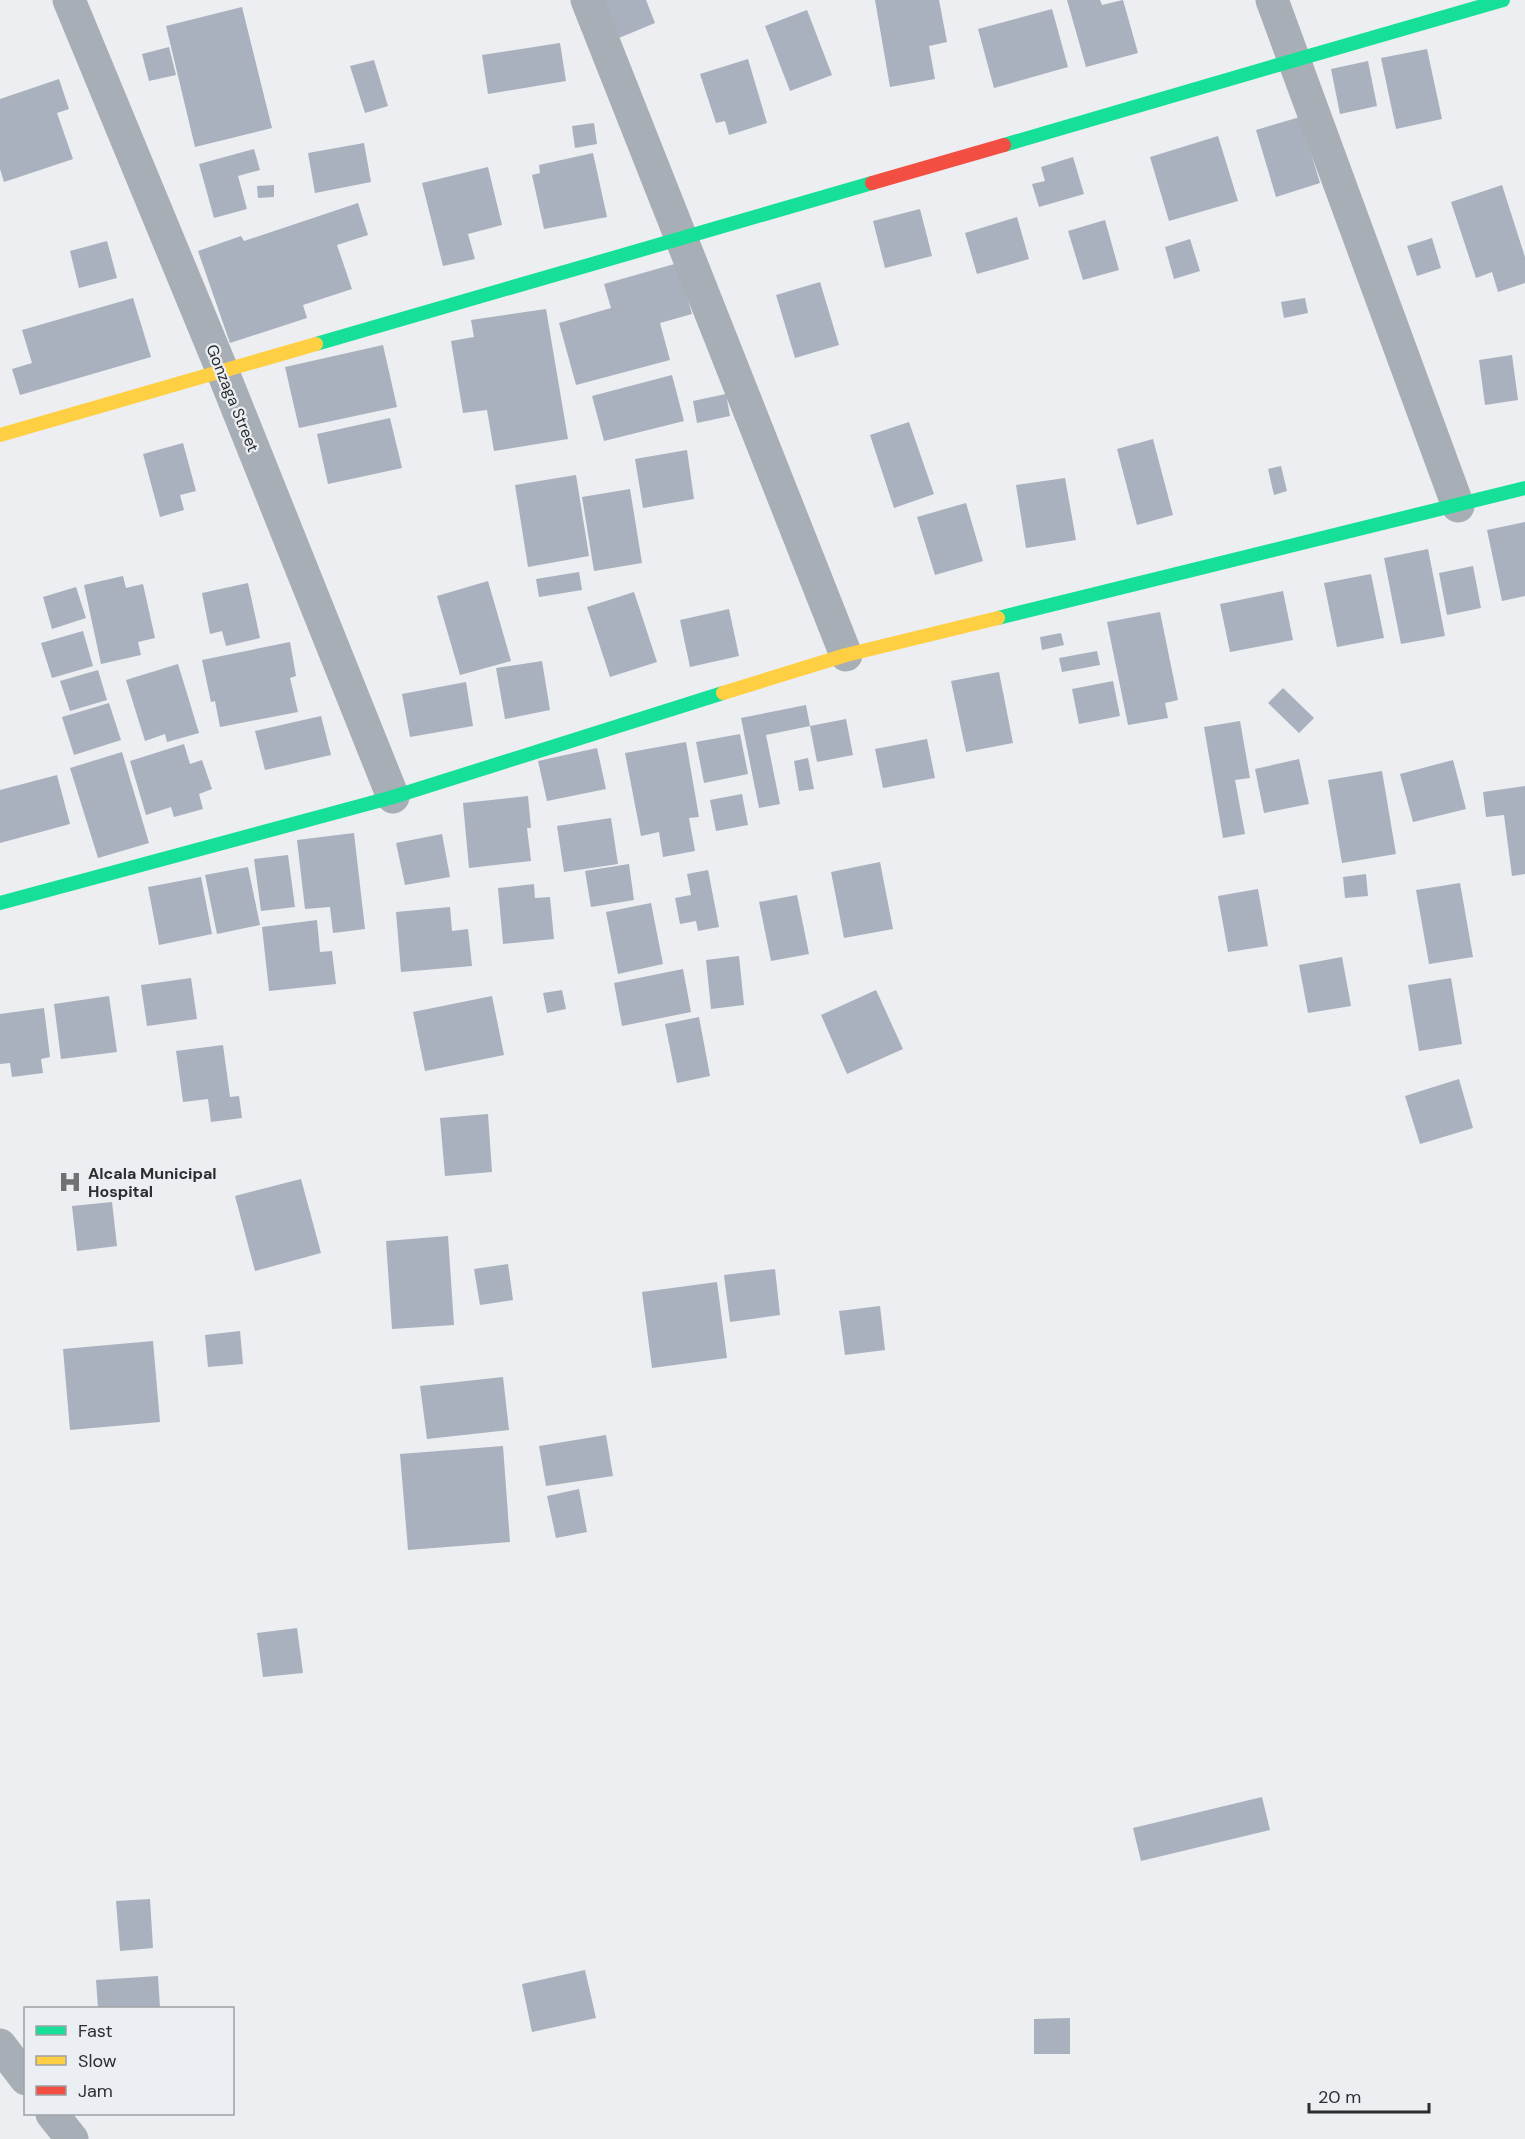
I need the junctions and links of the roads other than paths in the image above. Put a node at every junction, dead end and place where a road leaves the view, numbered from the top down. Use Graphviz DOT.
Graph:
graph roads {
  1 [pos="69,0"];
  2 [pos="586,0"];
  3 [pos="1272,0"];
  4 [pos="1503,0"];
  5 [pos="1294,59"];
  6 [pos="681,238"];
  7 [pos="222,370"];
  8 [pos="0,435"];
  9 [pos="1525,488"];
  10 [pos="1458,506"];
  11 [pos="846,655"];
  12 [pos="393,797"];
  13 [pos="0,903"];
  14 [pos="0,2045"];
  15 [pos="24,2076"];
  16 [pos="53,2115"];
  17 [pos="72,2139"];
  1 -- 7 [label="street, Gonzaga Street"];
  2 -- 6 [label="street"];
  3 -- 5 [label="street"];
  4 -- 5 [label="street"];
  5 -- 6 [label="street"];
  5 -- 10 [label="street"];
  6 -- 7 [label="street"];
  6 -- 11 [label="street"];
  7 -- 8 [label="street"];
  7 -- 12 [label="street, Gonzaga Street"];
  9 -- 10 [label="street"];
  10 -- 11 [label="street"];
  11 -- 12 [label="street"];
  12 -- 13 [label="street"];
  14 -- 15 [label="street"];
  16 -- 17 [label="street"];
}
